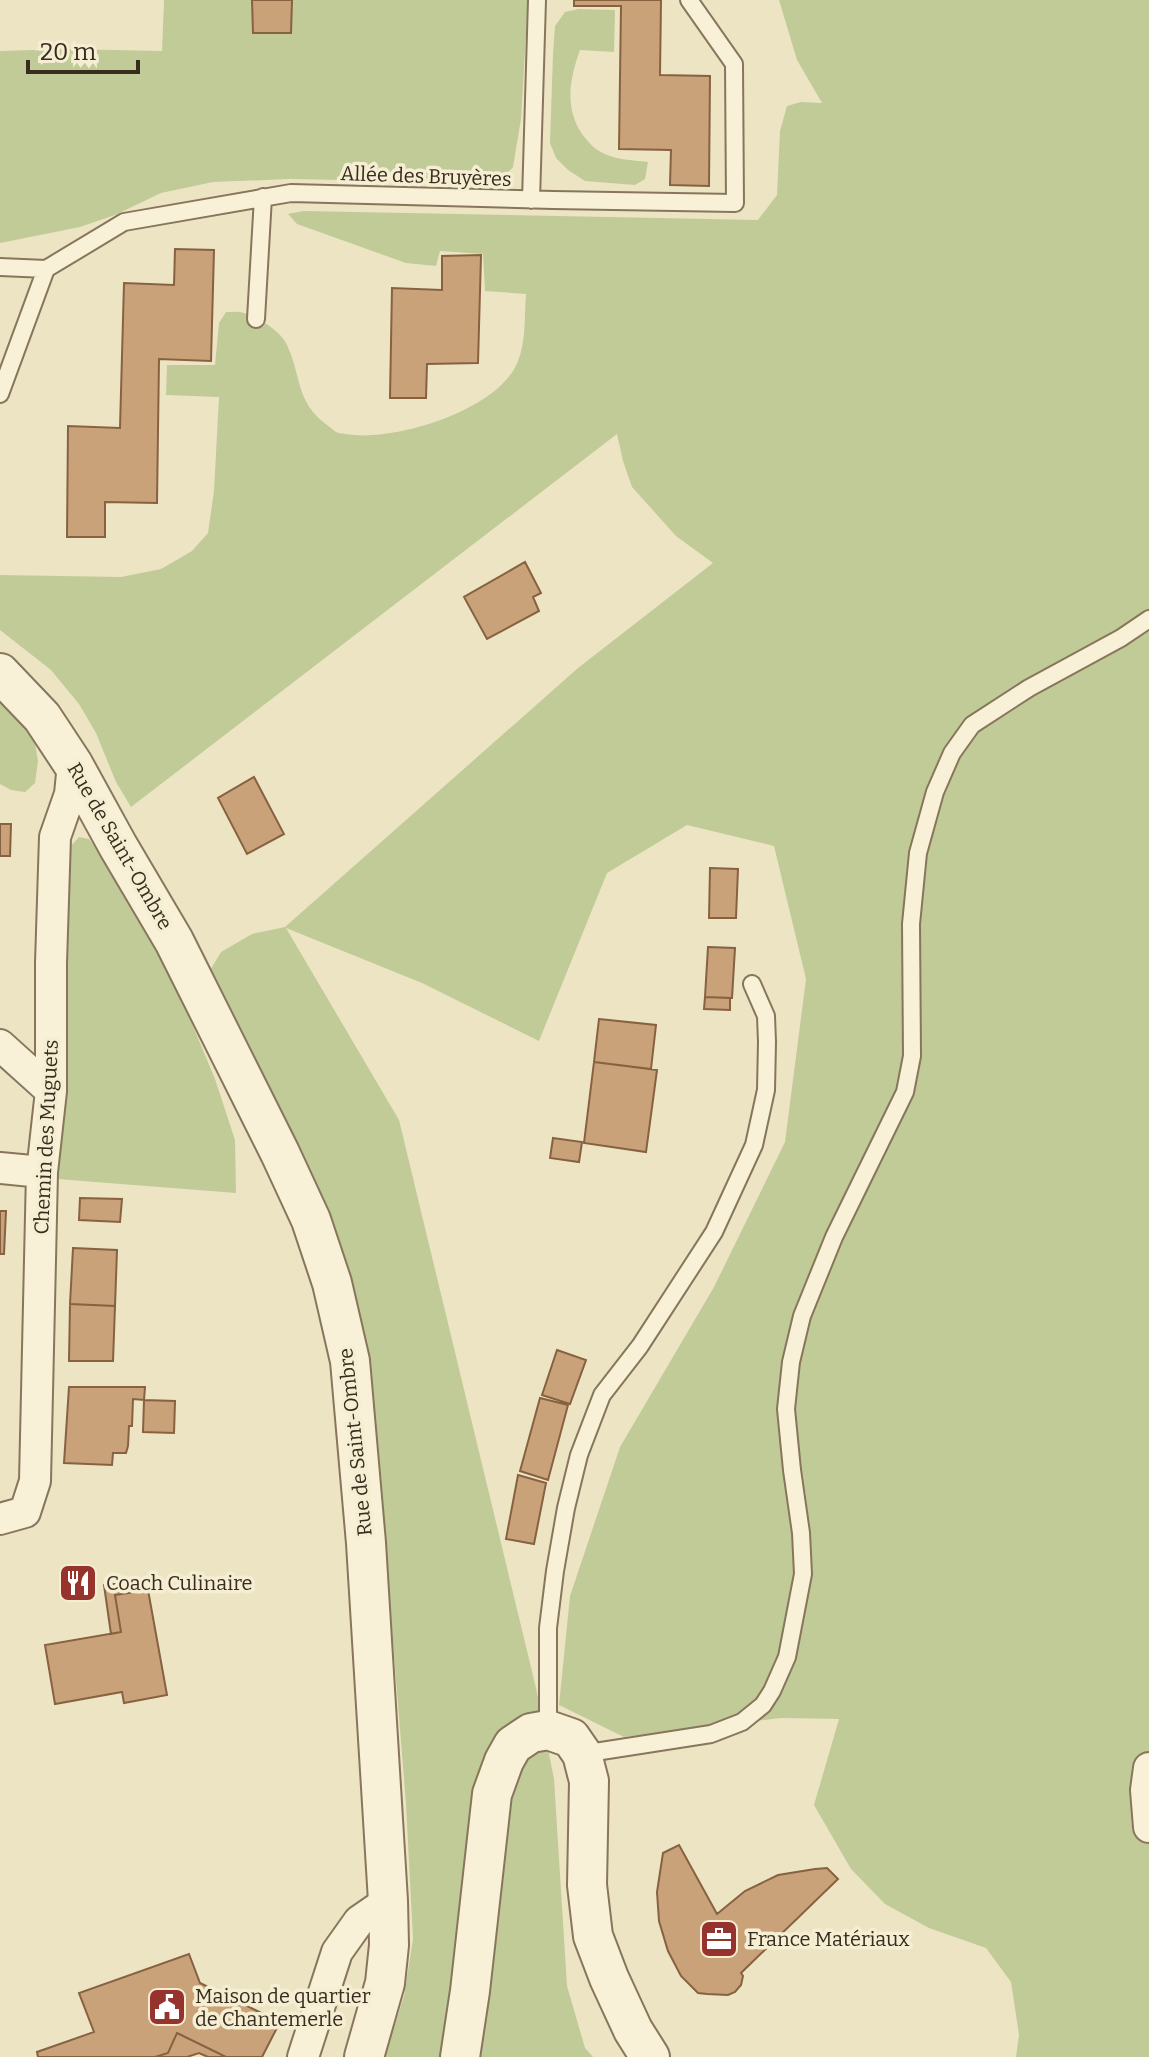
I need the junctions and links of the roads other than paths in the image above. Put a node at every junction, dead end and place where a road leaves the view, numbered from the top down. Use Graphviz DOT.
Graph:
graph roads {
  1 [pos="537,0"];
  2 [pos="689,0"];
  3 [pos="263,197"];
  4 [pos="531,200"];
  5 [pos="0,267"];
  6 [pos="46,269"];
  7 [pos="256,319"];
  8 [pos="0,394"];
  9 [pos="1149,619"];
  10 [pos="0,673"];
  11 [pos="73,764"];
  12 [pos="752,984"];
  13 [pos="0,1045"];
  14 [pos="51,1091"];
  15 [pos="0,1168"];
  16 [pos="42,1172"];
  17 [pos="12,1516"];
  18 [pos="548,1730"];
  19 [pos="582,1754"];
  20 [pos="1149,1768"];
  21 [pos="1149,1827"];
  22 [pos="388,1901"];
  23 [pos="303,2057"];
  24 [pos="364,2057"];
  25 [pos="460,2057"];
  26 [pos="650,2057"];
  1 -- 4 [label="lane"];
  2 -- 4 [label="lane, Allée des Bruyères"];
  3 -- 4 [label="lane, Allée des Bruyères"];
  3 -- 6 [label="lane, Allée des Bruyères"];
  3 -- 7 [label="lane"];
  5 -- 6 [label="lane"];
  6 -- 8 [label="lane"];
  9 -- 19 [label="lane"];
  10 -- 11 [label="street, Rue de Saint-Ombre"];
  11 -- 14 [label="street, Chemin des Muguets"];
  11 -- 22 [label="street, Rue de Saint-Ombre"];
  12 -- 18 [label="lane"];
  13 -- 14 [label="street"];
  14 -- 16 [label="street, Chemin des Muguets"];
  15 -- 16 [label="street"];
  16 -- 17 [label="street, Chemin des Muguets"];
  18 -- 19 [label="street"];
  18 -- 25 [label="street"];
  19 -- 26 [label="street"];
  20 -- 21 [label="street"];
  22 -- 23 [label="street"];
  22 -- 24 [label="street, Rue de Saint-Ombre"];
}
